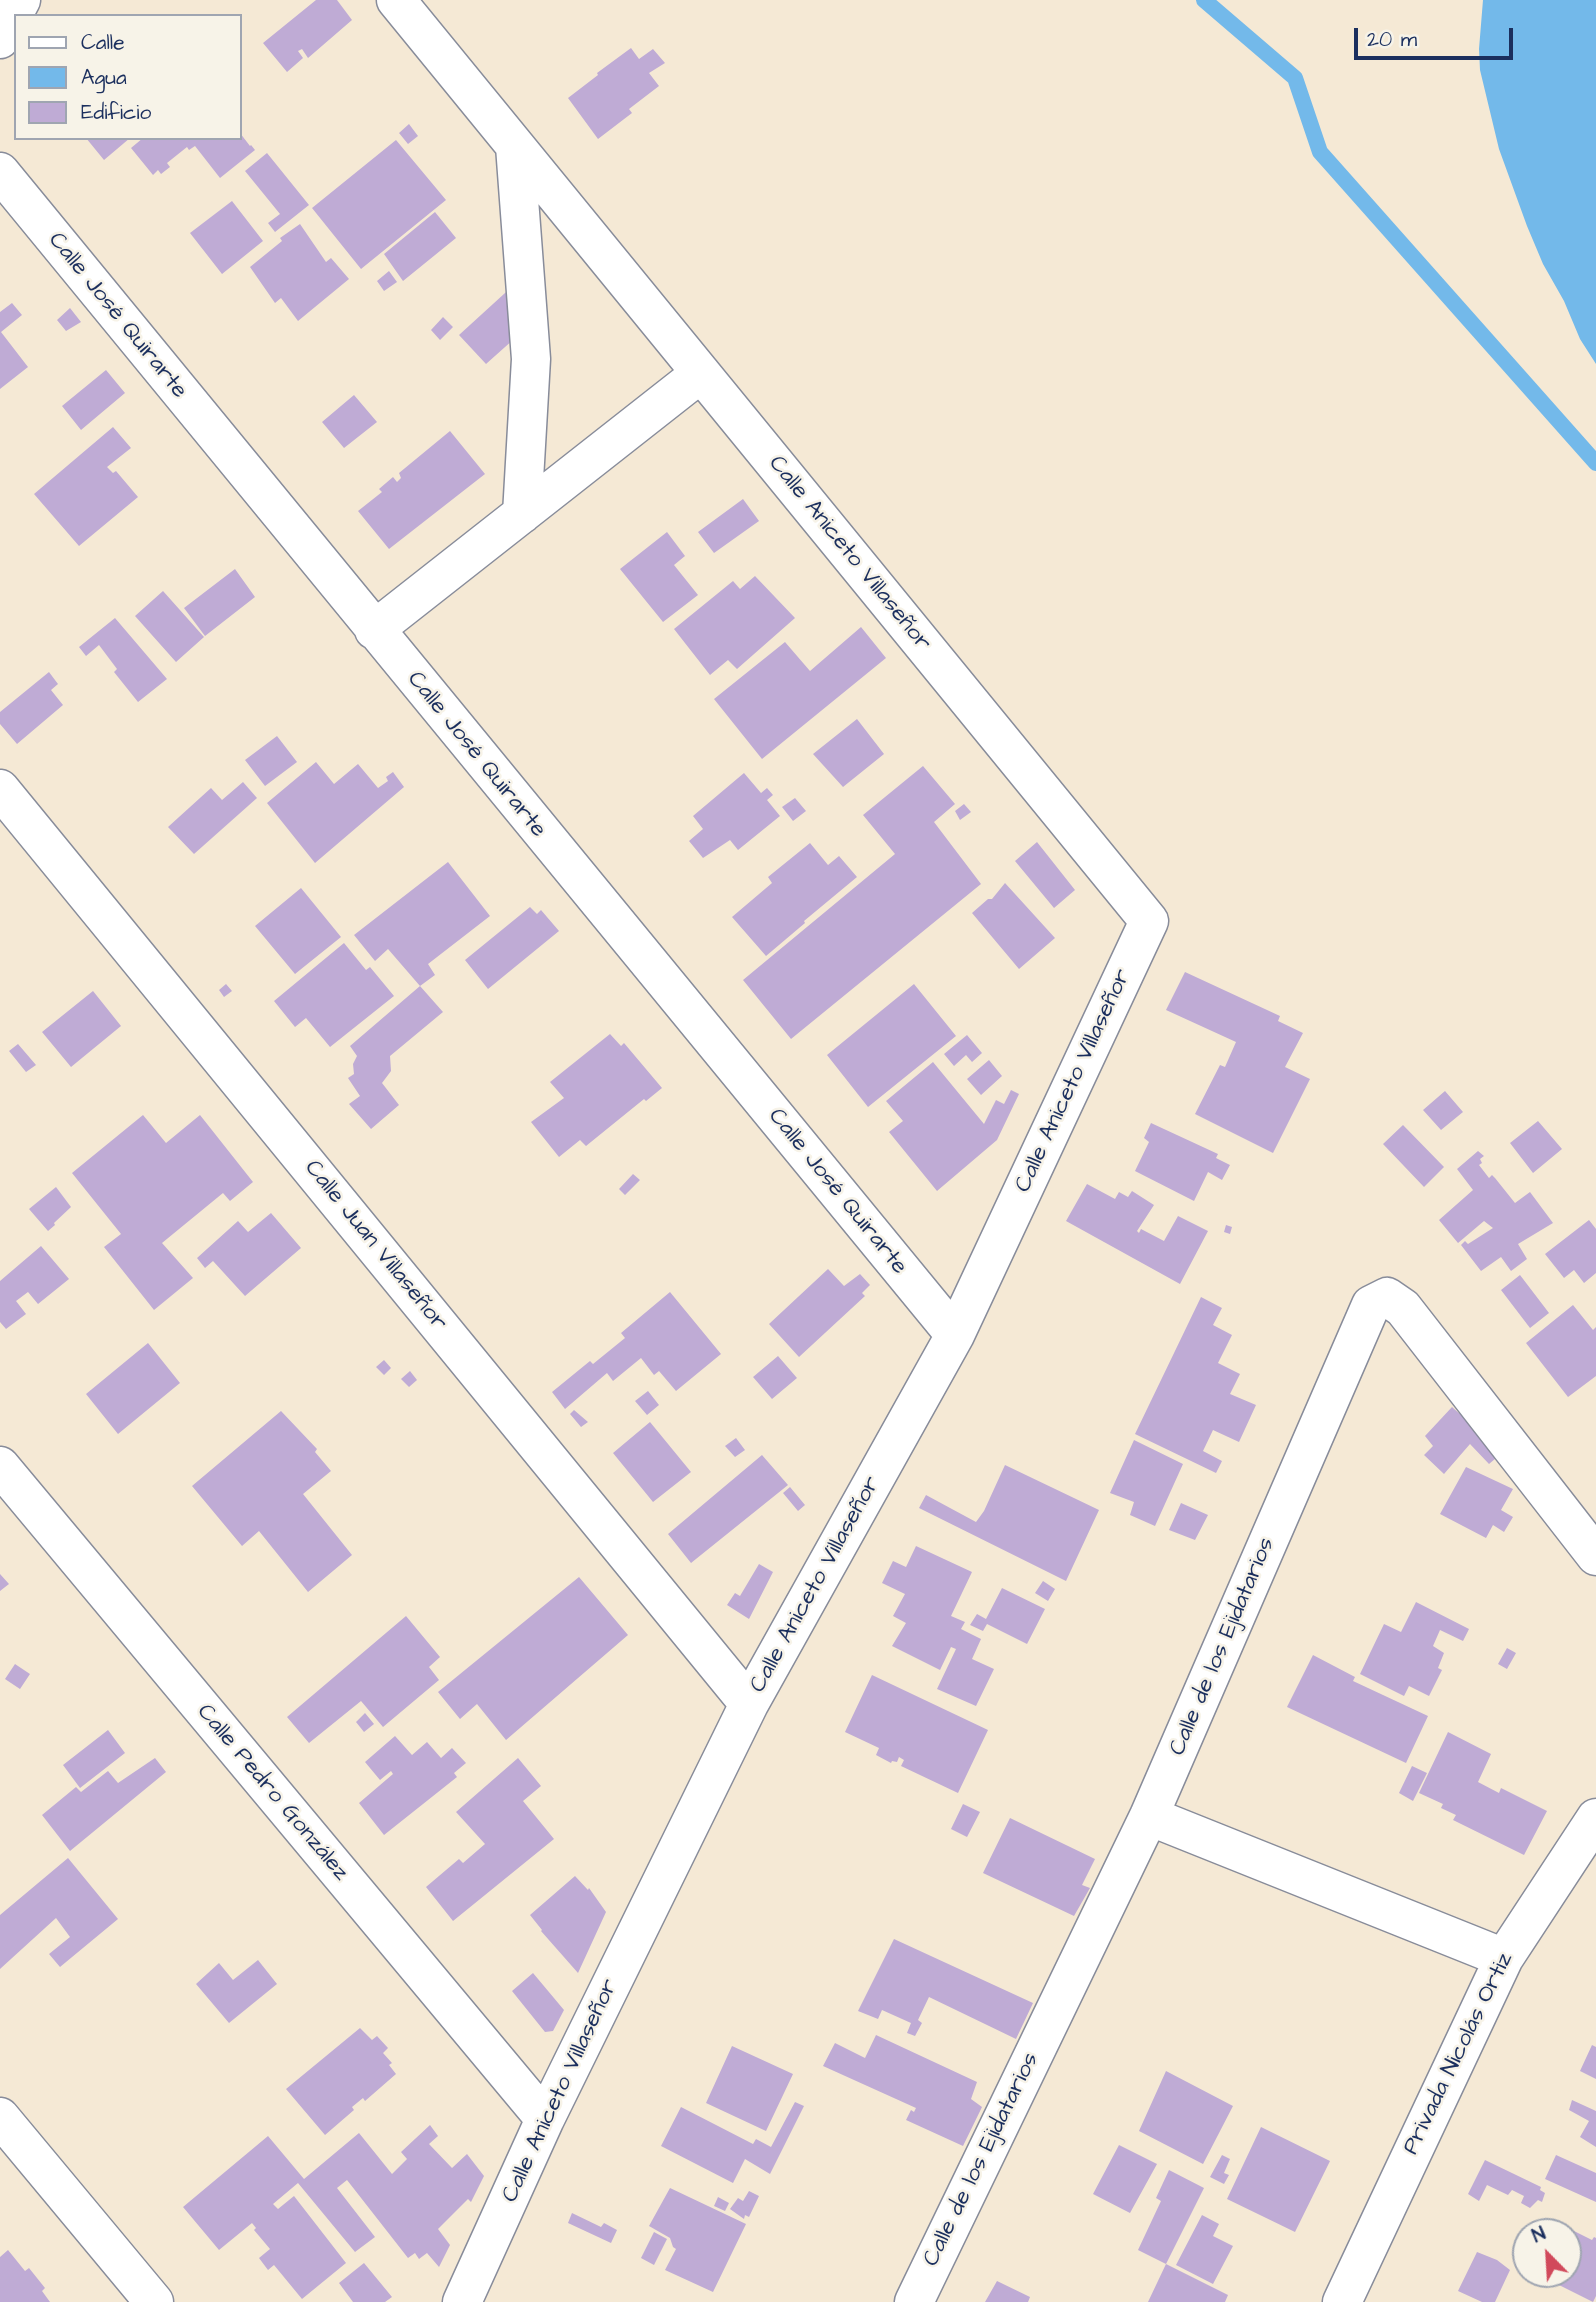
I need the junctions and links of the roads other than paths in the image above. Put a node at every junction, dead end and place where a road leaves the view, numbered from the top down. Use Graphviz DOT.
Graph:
graph roads {
  1 [pos="21,0"];
  2 [pos="396,0"];
  3 [pos="0,39"];
  4 [pos="515,146"];
  5 [pos="0,172"];
  6 [pos="701,373"];
  7 [pos="522,514"];
  8 [pos="374,630"];
  9 [pos="0,789"];
  10 [pos="955,1335"];
  11 [pos="0,1466"];
  12 [pos="1596,1556"];
  13 [pos="749,1704"];
  14 [pos="1149,1816"];
  15 [pos="1596,1818"];
  16 [pos="1504,1958"];
  17 [pos="0,2117"];
  18 [pos="545,2119"];
  19 [pos="154,2302"];
  20 [pos="463,2302"];
  21 [pos="914,2302"];
  22 [pos="1342,2302"];
  1 -- 3 [label="street"];
  2 -- 4 [label="street, Calle Aniceto Villaseñor"];
  4 -- 6 [label="street, Calle Aniceto Villaseñor"];
  4 -- 7 [label="street"];
  5 -- 8 [label="street, Calle José Quirarte"];
  6 -- 7 [label="street"];
  6 -- 10 [label="street, Calle Aniceto Villaseñor"];
  7 -- 8 [label="street"];
  8 -- 10 [label="street, Calle José Quirarte"];
  9 -- 13 [label="street, Calle Juan Villaseñor"];
  10 -- 13 [label="street, Calle Aniceto Villaseñor"];
  11 -- 18 [label="street, Calle Pedro González"];
  12 -- 14 [label="street, Calle de los Ejidatarios"];
  13 -- 18 [label="street, Calle Aniceto Villaseñor"];
  14 -- 16 [label="street"];
  14 -- 21 [label="street, Calle de los Ejidatarios"];
  15 -- 16 [label="street, Privada Nicolás Ortiz"];
  16 -- 22 [label="street, Privada Nicolás Ortiz"];
  17 -- 19 [label="street"];
  18 -- 20 [label="street, Calle Aniceto Villaseñor"];
}
